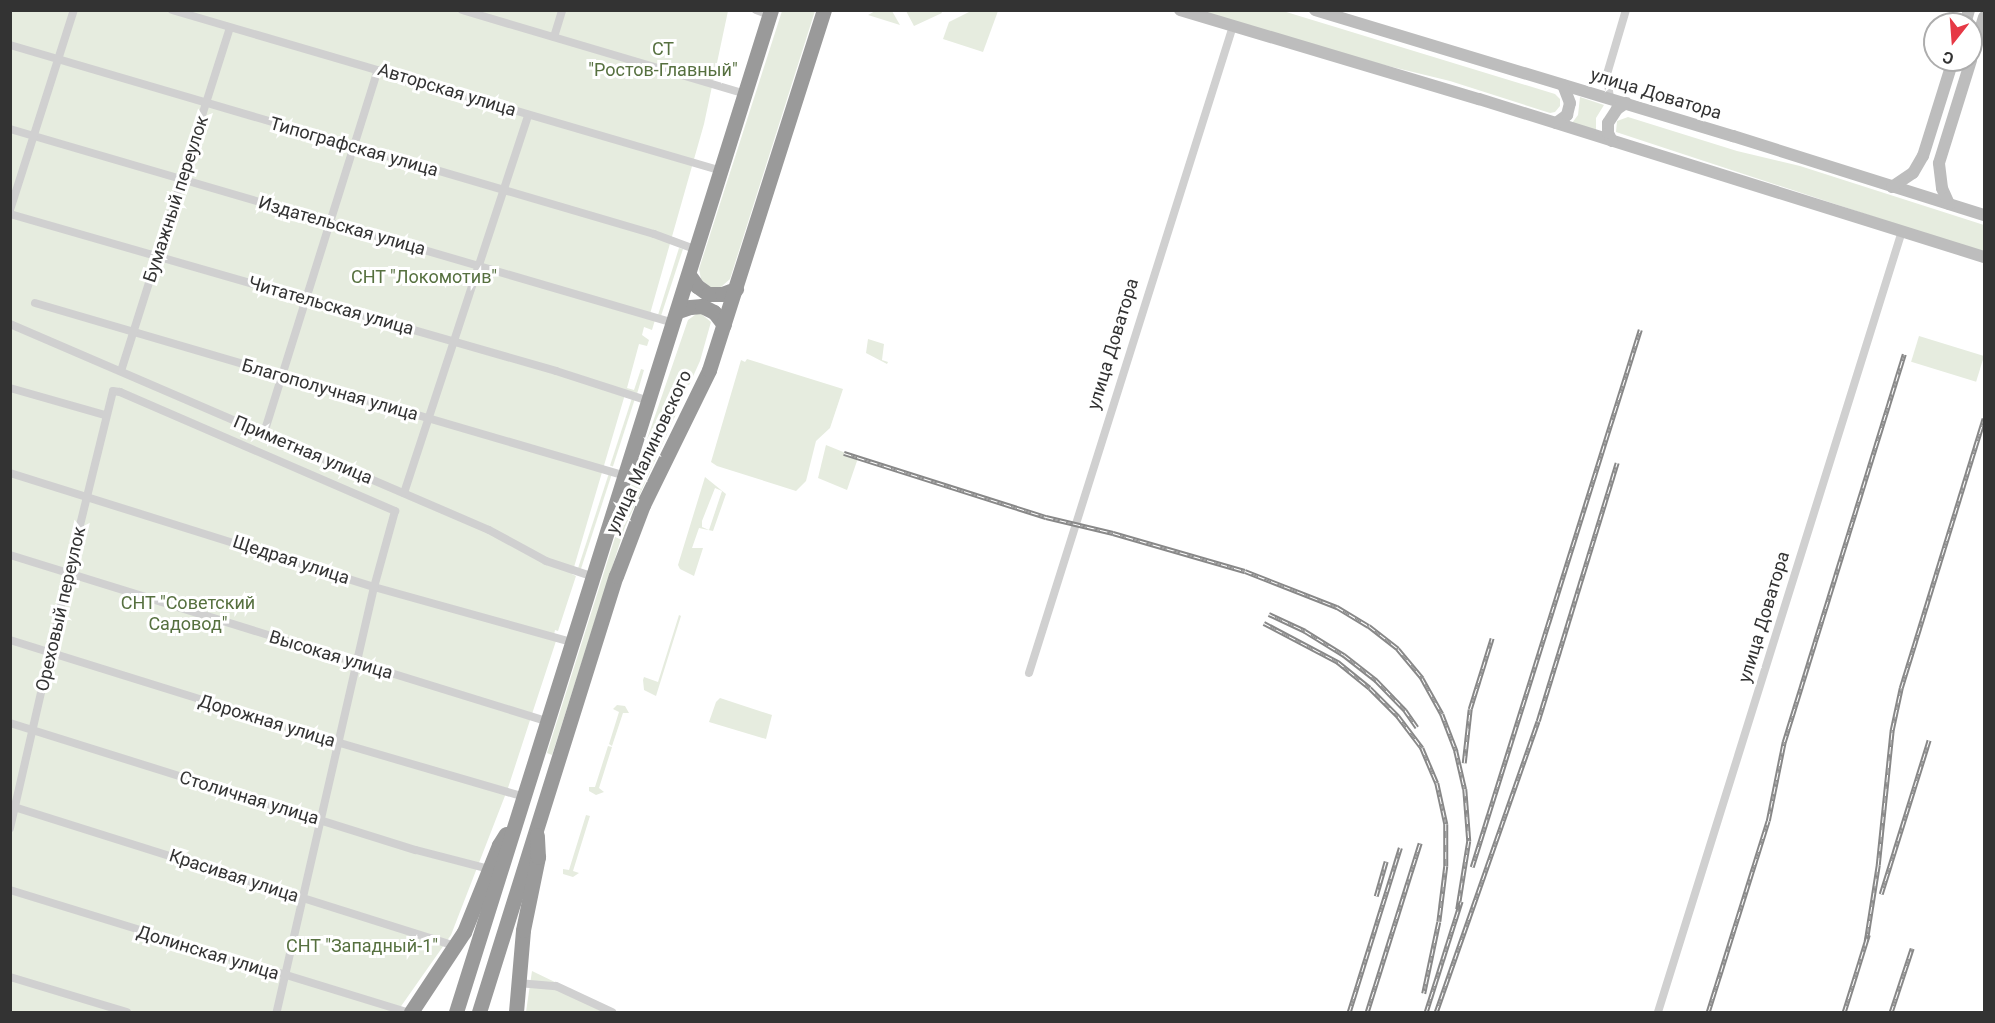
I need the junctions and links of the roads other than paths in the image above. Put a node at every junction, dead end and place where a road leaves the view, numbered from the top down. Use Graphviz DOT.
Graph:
graph roads {
  1 [pos="74,10"];
  2 [pos="172,10"];
  3 [pos="462,10"];
  4 [pos="562,10"];
  5 [pos="824,10"];
  6 [pos="1180,10"];
  7 [pos="1316,10"];
  8 [pos="1626,10"];
  9 [pos="765,12"];
  10 [pos="1233,26"];
  11 [pos="230,28"];
  12 [pos="554,37"];
  13 [pos="10,45"];
  14 [pos="58,60"];
  15 [pos="378,70"];
  16 [pos="1949,72"];
  17 [pos="1967,72"];
  18 [pos="1563,85"];
  19 [pos="746,94"];
  20 [pos="1610,99"];
  21 [pos="1626,103"];
  22 [pos="206,104"];
  23 [pos="528,115"];
  24 [pos="1556,123"];
  25 [pos="10,129"];
  26 [pos="33,136"];
  27 [pos="1612,141"];
  28 [pos="354,148"];
  29 [pos="722,171"];
  30 [pos="183,180"];
  31 [pos="1892,187"];
  32 [pos="504,191"];
  33 [pos="1949,204"];
  34 [pos="10,212"];
  35 [pos="1984,215"];
  36 [pos="331,222"];
  37 [pos="1902,231"];
  38 [pos="697,250"];
  39 [pos="157,257"];
  40 [pos="1984,257"];
  41 [pos="480,265"];
  42 [pos="689,275"];
  43 [pos="736,289"];
  44 [pos="307,299"];
  45 [pos="35,303"];
  46 [pos="676,317"];
  47 [pos="10,324"];
  48 [pos="724,325"];
  49 [pos="134,334"];
  50 [pos="455,342"];
  51 [pos="121,371"];
  52 [pos="282,377"];
  53 [pos="10,388"];
  54 [pos="650,401"];
  55 [pos="105,415"];
  56 [pos="430,419"];
  57 [pos="264,433"];
  58 [pos="10,473"];
  59 [pos="626,476"];
  60 [pos="404,493"];
  61 [pos="87,496"];
  62 [pos="10,555"];
  63 [pos="68,574"];
  64 [pos="594,577"];
  65 [pos="374,587"];
  66 [pos="10,640"];
  67 [pos="574,643"];
  68 [pos="50,653"];
  69 [pos="357,664"];
  70 [pos="1029,673"];
  71 [pos="549,722"];
  72 [pos="10,723"];
  73 [pos="33,730"];
  74 [pos="339,743"];
  75 [pos="525,797"];
  76 [pos="13,806"];
  77 [pos="518,820"];
  78 [pos="322,821"];
  79 [pos="537,825"];
  80 [pos="10,828"];
  81 [pos="489,869"];
  82 [pos="10,890"];
  83 [pos="303,898"];
  84 [pos="456,946"];
  85 [pos="10,977"];
  86 [pos="286,977"];
  87 [pos="518,983"];
  88 [pos="127,1012"];
  89 [pos="277,1012"];
  90 [pos="409,1012"];
  91 [pos="456,1012"];
  92 [pos="479,1012"];
  93 [pos="516,1012"];
  94 [pos="612,1012"];
  95 [pos="1658,1012"];
  1 -- 14 [label="street"];
  2 -- 11 [label="street, Авторская улица"];
  3 -- 12 [label="street"];
  4 -- 12 [label="street"];
  5 -- 43 [label="highway, улица Малиновского"];
  6 -- 10 [label="street"];
  7 -- 18 [label="street, улица Доватора"];
  8 -- 20 [label="street"];
  9 -- 19 [label="highway, улица Малиновского"];
  10 -- 24 [label="street"];
  10 -- 70 [label="street, улица Доватора"];
  11 -- 15 [label="street, Авторская улица"];
  11 -- 22 [label="street, Бумажный переулок"];
  12 -- 19 [label="street"];
  13 -- 14 [label="street, Типографская улица"];
  14 -- 22 [label="street, Типографская улица"];
  14 -- 26 [label="street"];
  15 -- 23 [label="street, Авторская улица"];
  15 -- 28 [label="street"];
  16 -- 31 [label="street"];
  17 -- 33 [label="street"];
  18 -- 20 [label="street, улица Доватора"];
  18 -- 24 [label="street"];
  19 -- 29 [label="highway, улица Малиновского"];
  20 -- 21 [label="street, улица Доватора"];
  21 -- 27 [label="street"];
  21 -- 31 [label="street, улица Доватора"];
  22 -- 28 [label="street, Типографская улица"];
  22 -- 30 [label="street, Бумажный переулок"];
  23 -- 29 [label="street, Авторская улица"];
  23 -- 32 [label="street"];
  24 -- 27 [label="street"];
  25 -- 26 [label="street, Издательская улица"];
  26 -- 30 [label="street, Издательская улица"];
  26 -- 34 [label="street"];
  27 -- 37 [label="street"];
  28 -- 32 [label="street, Типографская улица"];
  28 -- 36 [label="street"];
  29 -- 38 [label="highway, улица Малиновского"];
  30 -- 36 [label="street, Издательская улица"];
  30 -- 39 [label="street, Бумажный переулок"];
  31 -- 33 [label="street, улица Доватора"];
  32 -- 38 [label="street, Типографская улица"];
  32 -- 41 [label="street"];
  33 -- 35 [label="street, улица Доватора"];
  34 -- 39 [label="street, Читательская улица"];
  36 -- 41 [label="street, Издательская улица"];
  36 -- 44 [label="street"];
  37 -- 40 [label="street"];
  37 -- 95 [label="street, улица Доватора"];
  38 -- 42 [label="highway, улица Малиновского"];
  39 -- 44 [label="street, Читательская улица"];
  39 -- 49 [label="street, Бумажный переулок"];
  41 -- 46 [label="street, Издательская улица"];
  41 -- 50 [label="street"];
  42 -- 43 [label="highway"];
  42 -- 46 [label="highway, улица Малиновского"];
  43 -- 48 [label="highway, улица Малиновского"];
  44 -- 50 [label="street, Читательская улица"];
  44 -- 52 [label="street"];
  45 -- 49 [label="street, Благополучная улица"];
  46 -- 48 [label="highway"];
  46 -- 54 [label="highway, улица Малиновского"];
  47 -- 51 [label="street, Приметная улица"];
  48 -- 79 [label="highway, улица Малиновского"];
  49 -- 51 [label="street, Бумажный переулок"];
  49 -- 52 [label="street, Благополучная улица"];
  50 -- 54 [label="street, Читательская улица"];
  50 -- 56 [label="street"];
  51 -- 57 [label="street, Приметная улица"];
  52 -- 56 [label="street, Благополучная улица"];
  52 -- 57 [label="street"];
  53 -- 55 [label="street"];
  54 -- 59 [label="highway, улица Малиновского"];
  55 -- 61 [label="street, Ореховый переулок"];
  55 -- 65 [label="street, Ореховый переулок"];
  56 -- 59 [label="street, Благополучная улица"];
  56 -- 60 [label="street"];
  57 -- 60 [label="street, Приметная улица"];
  58 -- 61 [label="street, Щедрая улица"];
  59 -- 64 [label="highway, улица Малиновского"];
  60 -- 64 [label="street, Приметная улица"];
  61 -- 63 [label="street, Ореховый переулок"];
  61 -- 65 [label="street, Щедрая улица"];
  62 -- 63 [label="street, Высокая улица"];
  63 -- 68 [label="street, Ореховый переулок"];
  63 -- 69 [label="street, Высокая улица"];
  64 -- 67 [label="highway, улица Малиновского"];
  65 -- 67 [label="street, Щедрая улица"];
  65 -- 69 [label="street"];
  66 -- 68 [label="street, Дорожная улица"];
  67 -- 71 [label="highway, улица Малиновского"];
  68 -- 73 [label="street, Ореховый переулок"];
  68 -- 74 [label="street, Дорожная улица"];
  69 -- 71 [label="street, Высокая улица"];
  69 -- 74 [label="street"];
  71 -- 75 [label="highway, улица Малиновского"];
  72 -- 73 [label="street, Столичная улица"];
  73 -- 76 [label="street, Ореховый переулок"];
  73 -- 78 [label="street, Столичная улица"];
  74 -- 75 [label="street, Дорожная улица"];
  74 -- 78 [label="street"];
  75 -- 77 [label="highway, улица Малиновского"];
  76 -- 80 [label="street, Ореховый переулок"];
  76 -- 83 [label="street, Красивая улица"];
  77 -- 81 [label="highway"];
  77 -- 91 [label="highway, улица Малиновского"];
  78 -- 81 [label="street, Столичная улица"];
  78 -- 83 [label="street"];
  79 -- 87 [label="highway"];
  79 -- 92 [label="highway, улица Малиновского"];
  81 -- 84 [label="highway"];
  82 -- 86 [label="street, Долинская улица"];
  83 -- 84 [label="street, Красивая улица"];
  83 -- 86 [label="street"];
  84 -- 90 [label="highway"];
  85 -- 88 [label="street"];
  86 -- 89 [label="street"];
  86 -- 90 [label="street, Долинская улица"];
  87 -- 93 [label="highway"];
  87 -- 94 [label="street"];
}
